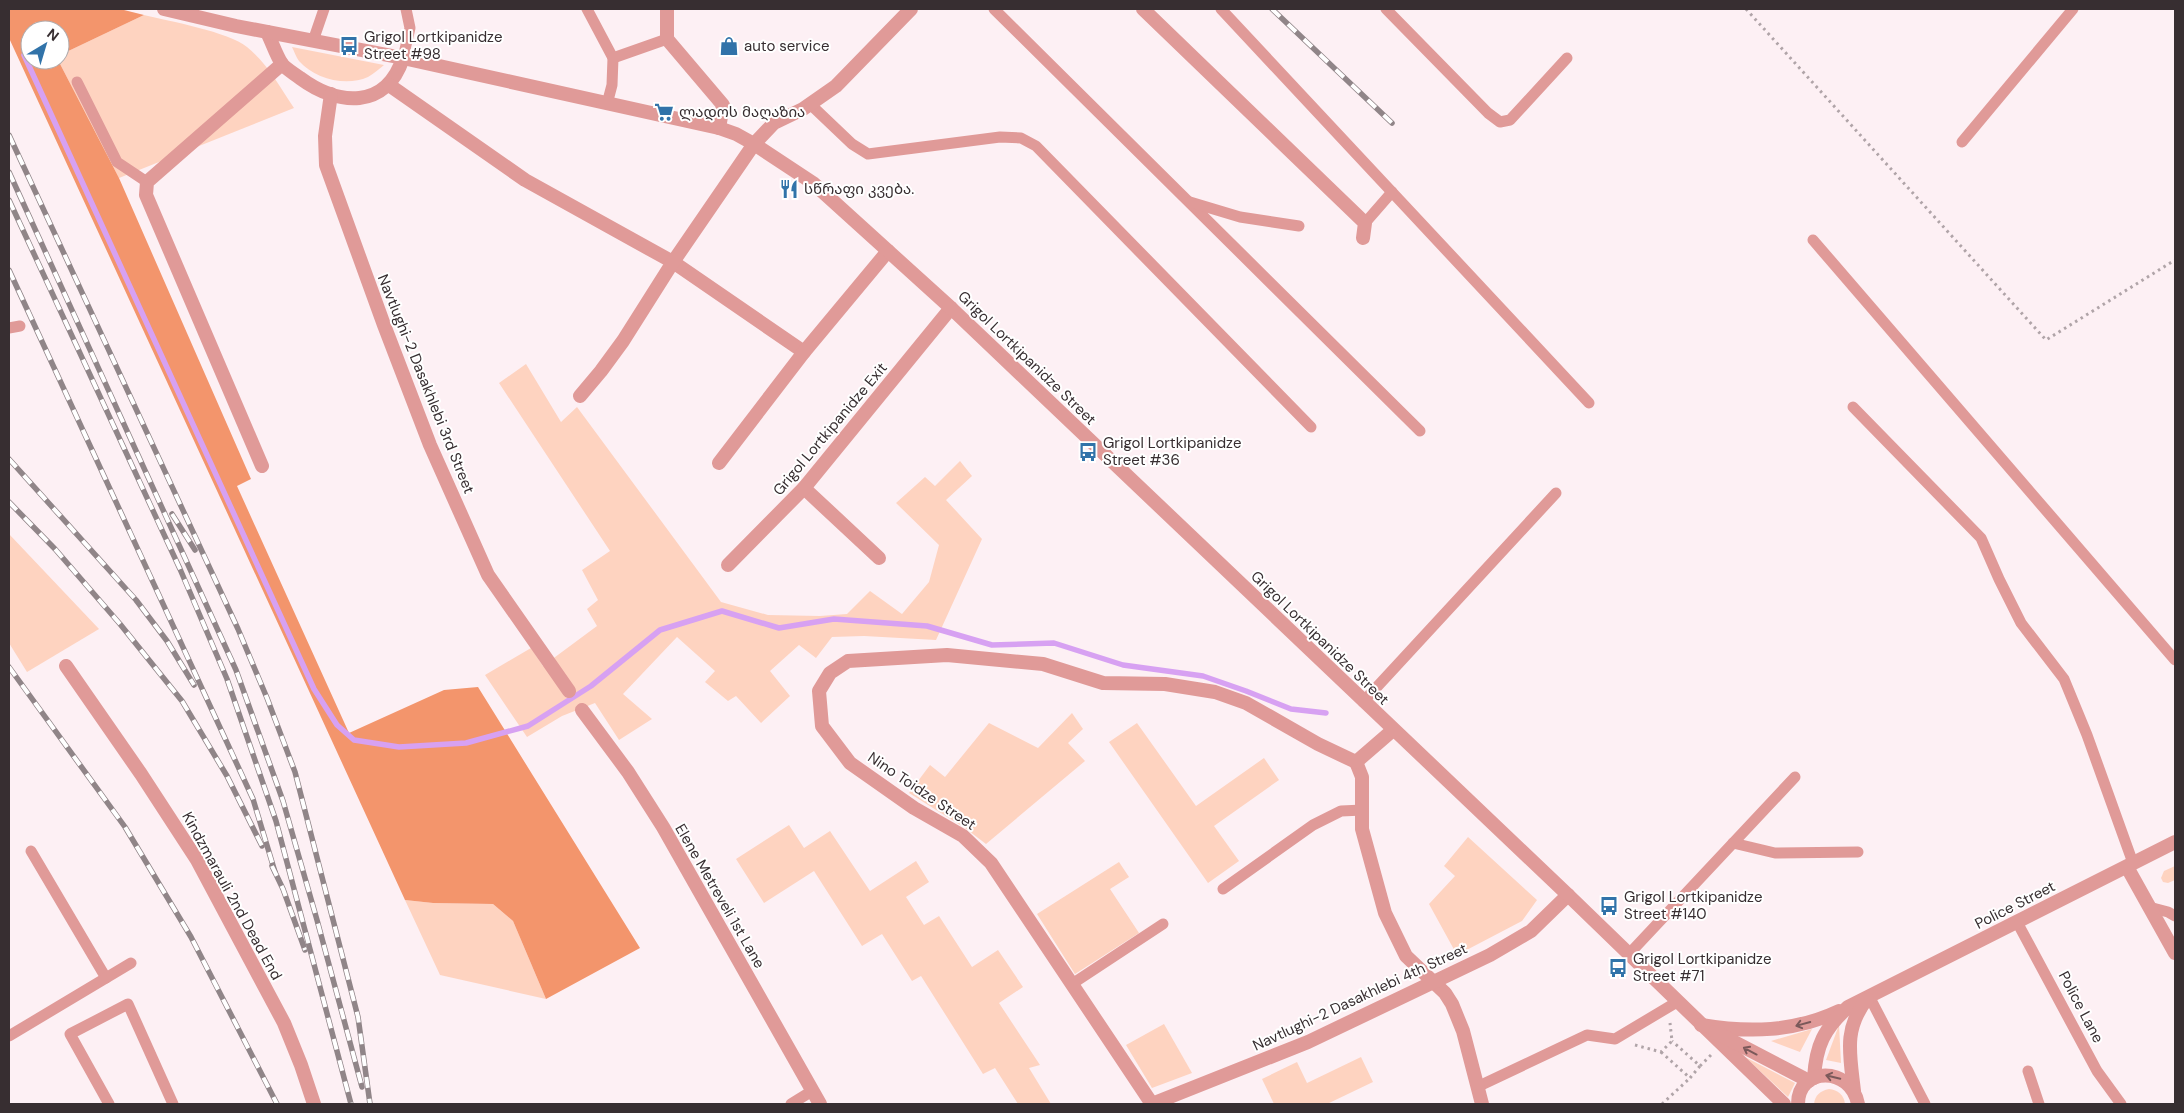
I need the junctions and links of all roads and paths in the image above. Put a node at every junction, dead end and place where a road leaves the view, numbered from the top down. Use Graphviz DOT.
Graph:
graph roads {
  1 [pos="164,9"];
  2 [pos="324,9"];
  3 [pos="406,9"];
  4 [pos="587,9"];
  5 [pos="667,9"];
  6 [pos="911,9"];
  7 [pos="994,9"];
  8 [pos="1143,9"];
  9 [pos="1221,9"];
  10 [pos="1386,9"];
  11 [pos="1746,9"];
  12 [pos="2074,9"];
  13 [pos="267,32"];
  14 [pos="667,39"];
  15 [pos="313,41"];
  16 [pos="403,58"];
  17 [pos="613,58"];
  18 [pos="1567,58"];
  19 [pos="282,64"];
  20 [pos="77,82"];
  21 [pos="389,85"];
  22 [pos="331,94"];
  23 [pos="607,104"];
  24 [pos="810,104"];
  25 [pos="718,128"];
  26 [pos="1962,142"];
  27 [pos="754,144"];
  28 [pos="147,182"];
  29 [pos="1392,192"];
  30 [pos="1188,202"];
  31 [pos="1365,222"];
  32 [pos="1299,226"];
  33 [pos="1363,238"];
  34 [pos="1813,240"];
  35 [pos="888,251"];
  36 [pos="2175,260"];
  37 [pos="673,262"];
  38 [pos="951,308"];
  39 [pos="804,352"];
  40 [pos="580,396"];
  41 [pos="1589,403"];
  42 [pos="1853,407"];
  43 [pos="1311,427"];
  44 [pos="1420,431"];
  45 [pos="719,463"];
  46 [pos="262,466"];
  47 [pos="804,488"];
  48 [pos="1556,493"];
  49 [pos="879,558"];
  50 [pos="728,565"];
  51 [pos="2175,660"];
  52 [pos="66,666"];
  53 [pos="569,691"];
  54 [pos="1363,702"];
  55 [pos="582,710"];
  56 [pos="1393,730"];
  57 [pos="1356,762"];
  58 [pos="1795,776"];
  59 [pos="1363,810"];
  60 [pos="2175,842"];
  61 [pos="1733,843"];
  62 [pos="31,851"];
  63 [pos="1858,852"];
  64 [pos="2130,865"];
  65 [pos="1223,889"];
  66 [pos="1568,895"];
  67 [pos="2149,907"];
  68 [pos="2175,916"];
  69 [pos="2017,922"];
  70 [pos="1163,924"];
  71 [pos="2175,953"];
  72 [pos="1629,954"];
  73 [pos="130,963"];
  74 [pos="106,978"];
  75 [pos="1433,982"];
  76 [pos="1072,984"];
  77 [pos="1869,996"];
  78 [pos="1673,1004"];
  79 [pos="1848,1007"];
  80 [pos="1701,1025"];
  81 [pos="9,1036"];
  82 [pos="1615,1039"];
  83 [pos="1672,1041"];
  84 [pos="1661,1052"];
  85 [pos="2028,1071"];
  86 [pos="1690,1078"];
  87 [pos="1811,1080"];
  88 [pos="1476,1087"];
  89 [pos="812,1091"];
  90 [pos="1857,1101"];
  91 [pos="109,1104"];
  92 [pos="173,1104"];
  93 [pos="314,1104"];
  94 [pos="791,1104"];
  95 [pos="820,1104"];
  96 [pos="1152,1104"];
  97 [pos="1482,1104"];
  98 [pos="1662,1104"];
  99 [pos="1784,1104"];
  100 [pos="1798,1104"];
  101 [pos="1925,1104"];
  102 [pos="2039,1104"];
  103 [pos="2121,1104"];
  1 -- 13 [label="street, Grigol Lortkipanidze Street"];
  2 -- 15 [label="lane"];
  3 -- 16 [label="lane"];
  4 -- 17 [label="lane"];
  5 -- 14 [label="street"];
  6 -- 24 [label="street"];
  7 -- 30 [label="lane"];
  8 -- 31 [label="street"];
  9 -- 29 [label="lane"];
  10 -- 18 [label="lane"];
  11 -- 36 [label="path"];
  12 -- 26 [label="lane"];
  13 -- 15 [label="street, Grigol Lortkipanidze Street"];
  13 -- 19 [label="street"];
  14 -- 17 [label="lane"];
  14 -- 25 [label="street"];
  15 -- 16 [label="street, Grigol Lortkipanidze Street"];
  16 -- 21 [label="street"];
  16 -- 23 [label="street, Grigol Lortkipanidze Street"];
  17 -- 23 [label="lane"];
  19 -- 22 [label="street"];
  19 -- 28 [label="street"];
  20 -- 28 [label="lane"];
  21 -- 22 [label="street"];
  21 -- 37 [label="street"];
  22 -- 53 [label="street, Navtlughi-2 Dasakhlebi 3rd Street"];
  23 -- 25 [label="street, Grigol Lortkipanidze Street"];
  24 -- 27 [label="street"];
  24 -- 43 [label="lane"];
  25 -- 27 [label="street, Grigol Lortkipanidze Street"];
  27 -- 35 [label="street, Grigol Lortkipanidze Street"];
  27 -- 37 [label="street"];
  28 -- 46 [label="street"];
  29 -- 31 [label="lane"];
  29 -- 41 [label="lane"];
  30 -- 32 [label="lane"];
  30 -- 44 [label="lane"];
  31 -- 33 [label="street"];
  34 -- 51 [label="lane"];
  35 -- 38 [label="street, Grigol Lortkipanidze Street"];
  35 -- 39 [label="street"];
  37 -- 39 [label="street"];
  37 -- 40 [label="street"];
  38 -- 47 [label="street, Grigol Lortkipanidze Exit"];
  38 -- 54 [label="street, Grigol Lortkipanidze Street"];
  39 -- 45 [label="street"];
  42 -- 64 [label="lane"];
  47 -- 49 [label="street"];
  47 -- 50 [label="street, Grigol Lortkipanidze Exit"];
  48 -- 54 [label="lane"];
  52 -- 93 [label="street, Kindzmarauli 2nd Dead End"];
  54 -- 56 [label="street, Grigol Lortkipanidze Street"];
  55 -- 89 [label="street, Elene Metreveli 1st Lane"];
  56 -- 57 [label="street"];
  56 -- 66 [label="street, Grigol Lortkipanidze Street"];
  57 -- 59 [label="street"];
  57 -- 76 [label="street, Nino Toidze Street"];
  58 -- 61 [label="lane"];
  59 -- 65 [label="lane"];
  59 -- 75 [label="street"];
  60 -- 64 [label="street, Police Street"];
  61 -- 63 [label="lane"];
  61 -- 72 [label="lane"];
  62 -- 74 [label="lane"];
  64 -- 67 [label="street"];
  64 -- 69 [label="street, Police Street"];
  66 -- 72 [label="street, Grigol Lortkipanidze Street"];
  66 -- 75 [label="street, Navtlughi-2 Dasakhlebi 4th Street"];
  67 -- 68 [label="lane"];
  67 -- 71 [label="street"];
  69 -- 77 [label="street, Police Street"];
  69 -- 103 [label="lane, Police Lane"];
  70 -- 76 [label="lane"];
  72 -- 78 [label="street, Grigol Lortkipanidze Street"];
  73 -- 74 [label="lane"];
  74 -- 81 [label="lane"];
  75 -- 88 [label="street"];
  75 -- 96 [label="street, Navtlughi-2 Dasakhlebi 4th Street"];
  76 -- 96 [label="street, Nino Toidze Street"];
  77 -- 79 [label="street, Police Street"];
  77 -- 90 [label="street, Police Street"];
  77 -- 101 [label="lane"];
  78 -- 80 [label="street, Grigol Lortkipanidze Street"];
  78 -- 82 [label="lane"];
  78 -- 83 [label="path"];
  79 -- 80 [label="street, one-way"];
  79 -- 87 [label="street, Police Street"];
  87 -- 80 [label="street, Grigol Lortkipanidze Street, one-way"];
  80 -- 99 [label="street, Grigol Lortkipanidze Street"];
  82 -- 84 [label="path"];
  82 -- 88 [label="lane"];
  83 -- 84 [label="path"];
  83 -- 86 [label="path"];
  84 -- 86 [label="path"];
  85 -- 102 [label="lane"];
  86 -- 98 [label="path"];
  90 -- 87 [label="street, one-way"];
  87 -- 100 [label="street, Police Street"];
  88 -- 97 [label="street"];
  89 -- 94 [label="lane"];
  89 -- 95 [label="street, Elene Metreveli 1st Lane"];
  91 -- 92 [label="lane"];
}
